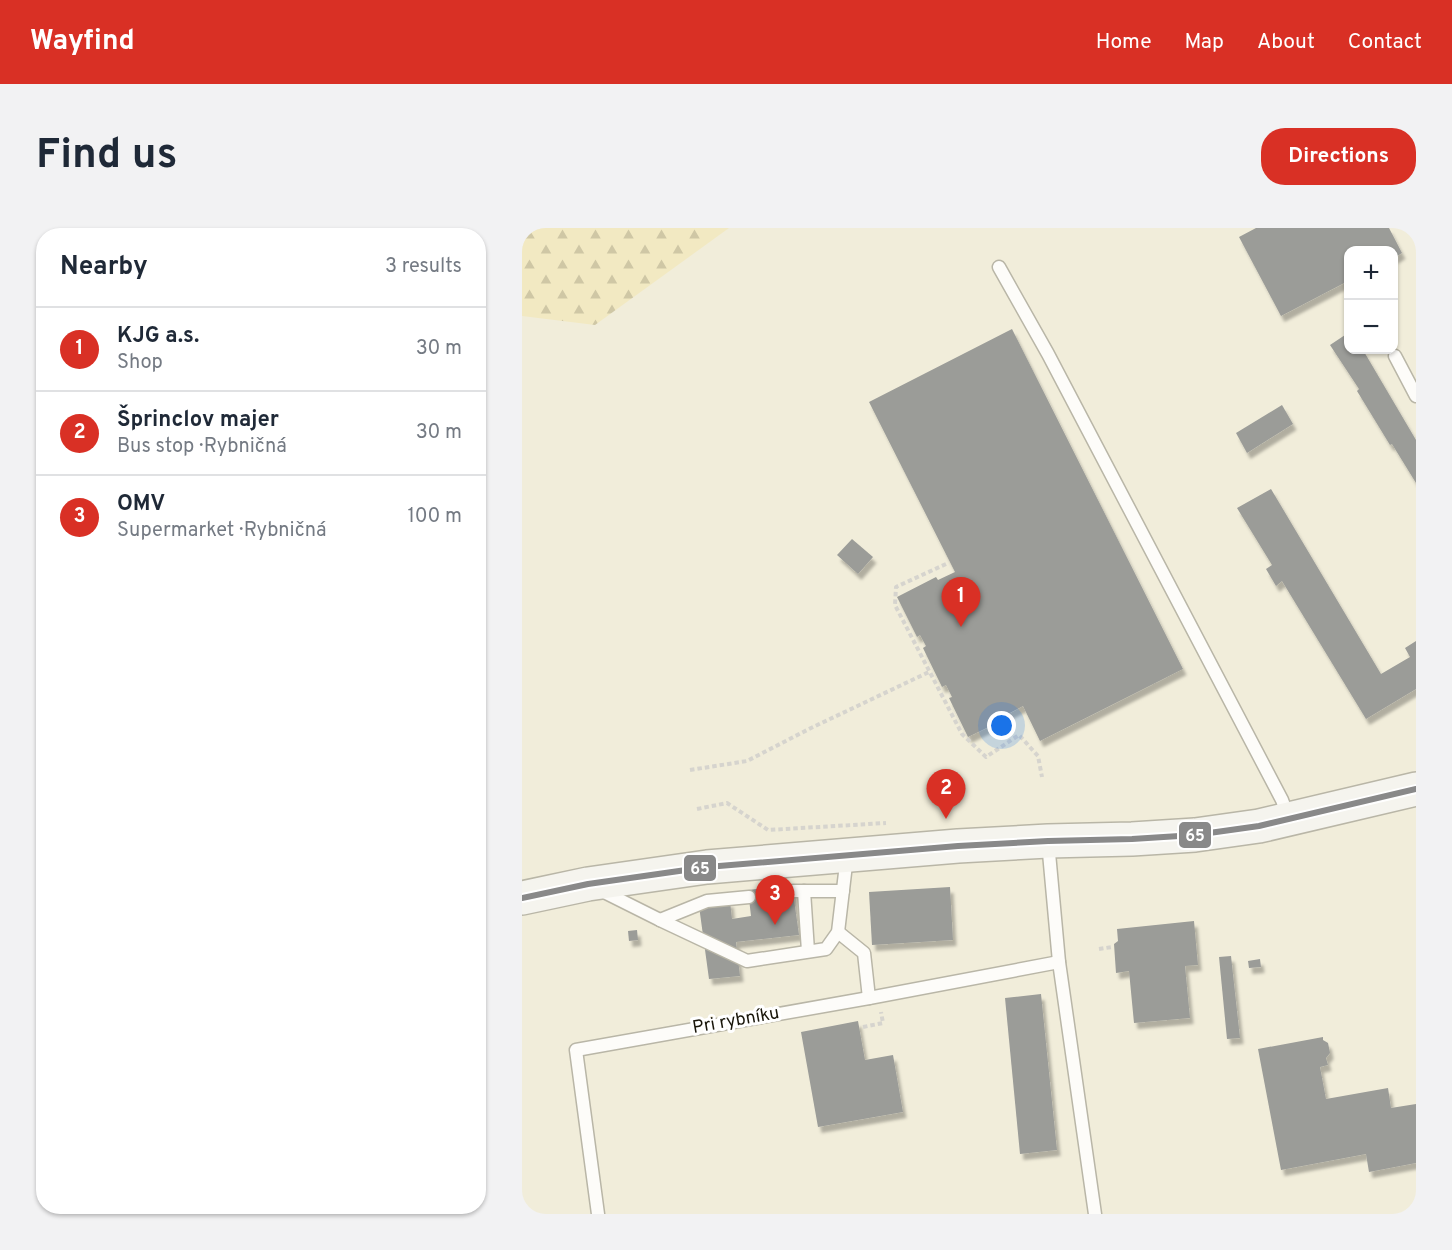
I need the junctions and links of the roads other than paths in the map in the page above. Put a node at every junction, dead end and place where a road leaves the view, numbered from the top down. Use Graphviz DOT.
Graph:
graph roads {
  1 [pos="999,267"];
  2 [pos="1395,356"];
  3 [pos="1416,396"];
  4 [pos="1416,789"];
  5 [pos="1290,820"];
  6 [pos="1048,841"];
  7 [pos="847,856"];
  8 [pos="588,884"];
  9 [pos="843,891"];
  10 [pos="749,897"];
  11 [pos="522,898"];
  12 [pos="660,920"];
  13 [pos="838,932"];
  14 [pos="808,951"];
  15 [pos="1059,962"];
  16 [pos="874,997"];
  17 [pos="598,1214"];
  18 [pos="1095,1214"];
  1 -- 5 [label="lane"];
  2 -- 3 [label="lane"];
  4 -- 5 [label="main road"];
  5 -- 6 [label="main road"];
  6 -- 7 [label="main road"];
  6 -- 15 [label="lane"];
  7 -- 8 [label="main road"];
  7 -- 9 [label="lane"];
  8 -- 11 [label="main road"];
  8 -- 12 [label="lane"];
  9 -- 13 [label="lane"];
  9 -- 14 [label="lane"];
  10 -- 12 [label="lane"];
  12 -- 14 [label="lane"];
  13 -- 14 [label="lane"];
  13 -- 16 [label="lane"];
  15 -- 16 [label="lane, Pri rybníku"];
  15 -- 18 [label="lane"];
  16 -- 17 [label="lane, Pri rybníku"];
}
